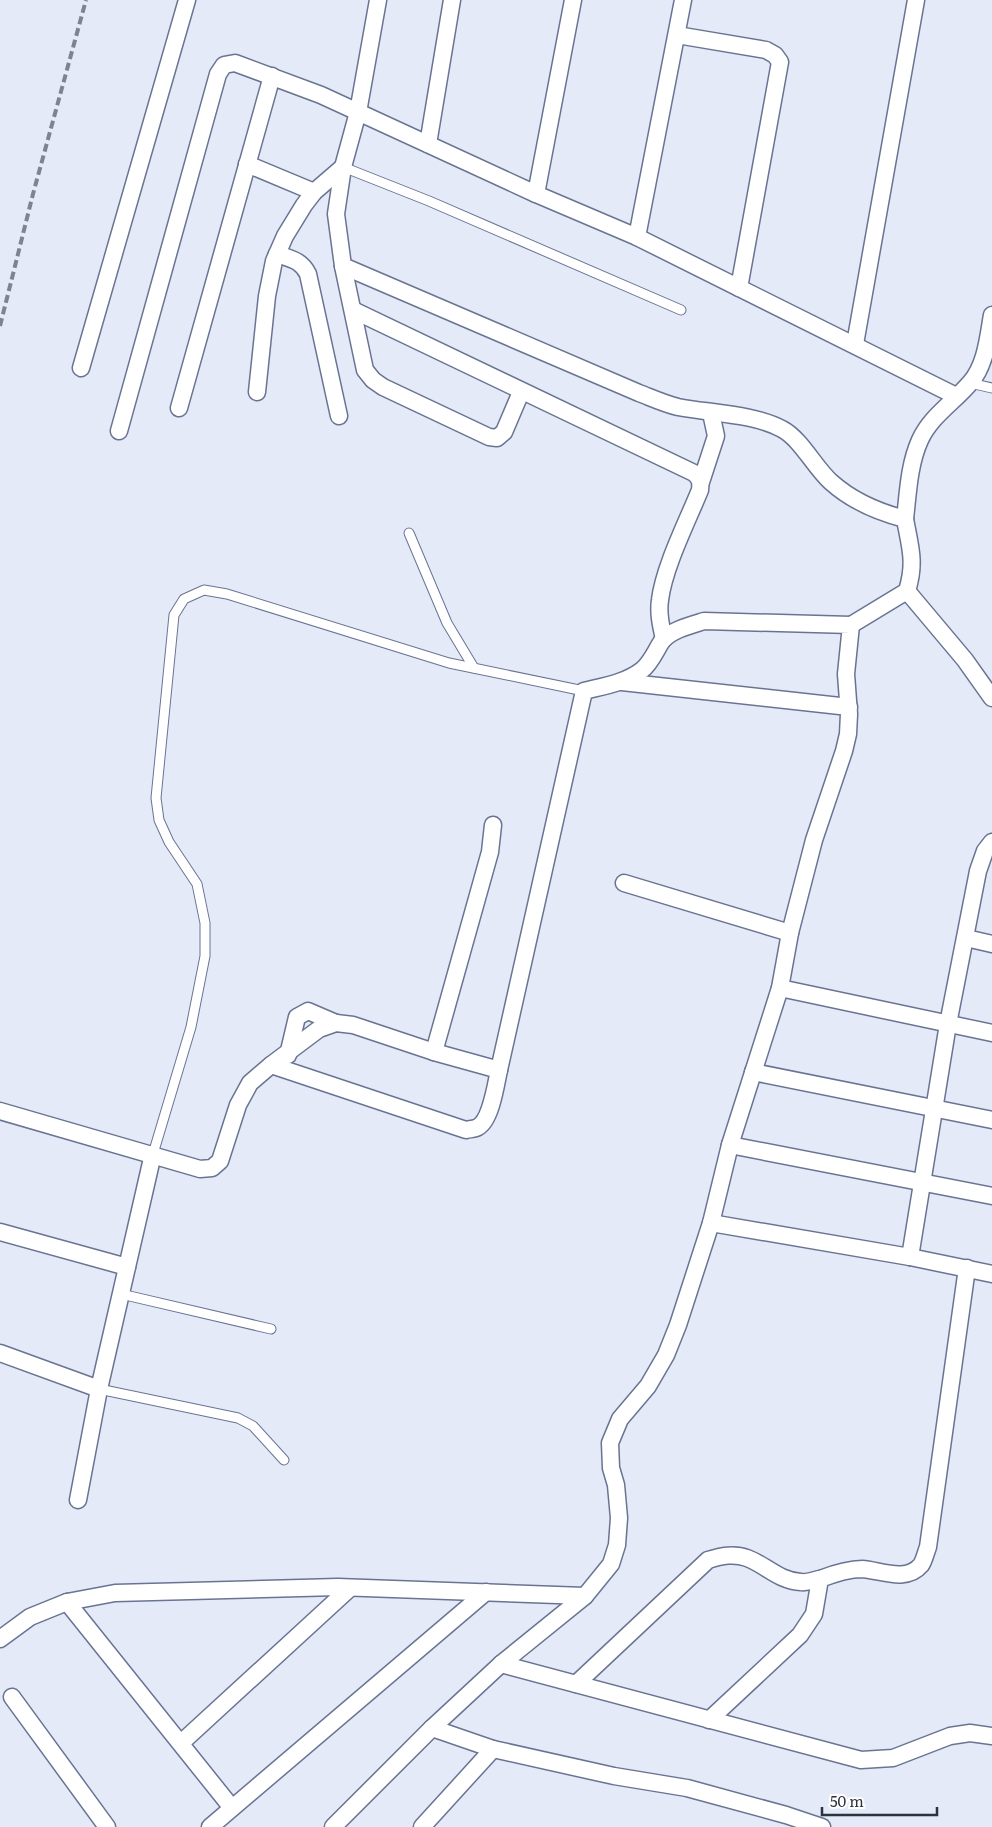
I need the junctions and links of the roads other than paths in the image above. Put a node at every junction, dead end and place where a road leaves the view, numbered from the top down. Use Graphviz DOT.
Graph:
graph roads {
  1 [pos="187,0"];
  2 [pos="378,0"];
  3 [pos="452,0"];
  4 [pos="573,0"];
  5 [pos="683,0"];
  6 [pos="916,0"];
  7 [pos="677,36"];
  8 [pos="272,76"];
  9 [pos="358,112"];
  10 [pos="428,144"];
  11 [pos="247,164"];
  12 [pos="343,167"];
  13 [pos="314,192"];
  14 [pos="536,194"];
  15 [pos="637,237"];
  16 [pos="277,254"];
  17 [pos="343,266"];
  18 [pos="739,288"];
  19 [pos="353,310"];
  20 [pos="681,310"];
  21 [pos="992,315"];
  22 [pos="854,344"];
  23 [pos="81,368"];
  24 [pos="970,383"];
  25 [pos="992,388"];
  26 [pos="257,392"];
  27 [pos="522,392"];
  28 [pos="956,396"];
  29 [pos="179,408"];
  30 [pos="711,413"];
  31 [pos="339,416"];
  32 [pos="119,431"];
  33 [pos="701,482"];
  34 [pos="905,518"];
  35 [pos="409,533"];
  36 [pos="907,591"];
  37 [pos="851,625"];
  38 [pos="664,639"];
  39 [pos="474,668"];
  40 [pos="622,682"];
  41 [pos="584,691"];
  42 [pos="992,698"];
  43 [pos="849,707"];
  44 [pos="493,825"];
  45 [pos="992,842"];
  46 [pos="624,883"];
  47 [pos="790,933"];
  48 [pos="966,938"];
  49 [pos="992,944"];
  50 [pos="780,988"];
  51 [pos="336,1023"];
  52 [pos="948,1024"];
  53 [pos="992,1033"];
  54 [pos="434,1052"];
  55 [pos="288,1053"];
  56 [pos="271,1065"];
  57 [pos="499,1070"];
  58 [pos="753,1072"];
  59 [pos="295,1073"];
  60 [pos="933,1109"];
  61 [pos="0,1111"];
  62 [pos="992,1120"];
  63 [pos="730,1145"];
  64 [pos="153,1154"];
  65 [pos="921,1183"];
  66 [pos="992,1196"];
  67 [pos="711,1223"];
  68 [pos="0,1232"];
  69 [pos="910,1257"];
  70 [pos="127,1267"];
  71 [pos="967,1268"];
  72 [pos="992,1274"];
  73 [pos="121,1294"];
  74 [pos="271,1328"];
  75 [pos="0,1353"];
  76 [pos="98,1389"];
  77 [pos="284,1460"];
  78 [pos="78,1500"];
  79 [pos="820,1579"];
  80 [pos="350,1588"];
  81 [pos="486,1592"];
  82 [pos="584,1596"];
  83 [pos="67,1602"];
  84 [pos="0,1639"];
  85 [pos="501,1664"];
  86 [pos="576,1684"];
  87 [pos="12,1697"];
  88 [pos="709,1720"];
  89 [pos="432,1728"];
  90 [pos="992,1736"];
  91 [pos="181,1743"];
  92 [pos="493,1748"];
  93 [pos="232,1808"];
  94 [pos="107,1827"];
  95 [pos="210,1827"];
  96 [pos="333,1827"];
  97 [pos="422,1827"];
  98 [pos="822,1827"];
  1 -- 23 [label="street"];
  2 -- 9 [label="street"];
  3 -- 10 [label="street"];
  4 -- 14 [label="street"];
  5 -- 7 [label="street"];
  6 -- 22 [label="street"];
  7 -- 15 [label="street"];
  7 -- 18 [label="street"];
  8 -- 9 [label="street"];
  8 -- 11 [label="street"];
  8 -- 32 [label="street"];
  9 -- 10 [label="street"];
  9 -- 12 [label="street"];
  10 -- 14 [label="street"];
  11 -- 13 [label="street"];
  11 -- 29 [label="street"];
  12 -- 13 [label="street"];
  12 -- 17 [label="street"];
  12 -- 20 [label="lane"];
  13 -- 16 [label="street"];
  14 -- 15 [label="street"];
  15 -- 18 [label="street"];
  16 -- 26 [label="street"];
  16 -- 31 [label="street"];
  17 -- 19 [label="street"];
  17 -- 30 [label="street"];
  18 -- 22 [label="street"];
  19 -- 27 [label="street"];
  19 -- 27 [label="street"];
  21 -- 24 [label="street"];
  22 -- 28 [label="street"];
  24 -- 25 [label="lane"];
  24 -- 28 [label="street"];
  27 -- 33 [label="street"];
  28 -- 34 [label="street"];
  30 -- 33 [label="street"];
  30 -- 34 [label="street"];
  33 -- 38 [label="street"];
  34 -- 36 [label="street"];
  35 -- 39 [label="lane"];
  36 -- 37 [label="street"];
  36 -- 42 [label="street"];
  37 -- 38 [label="street"];
  37 -- 43 [label="street"];
  38 -- 40 [label="street"];
  39 -- 41 [label="lane"];
  39 -- 64 [label="lane"];
  40 -- 41 [label="street"];
  40 -- 43 [label="street"];
  41 -- 57 [label="street"];
  43 -- 47 [label="street"];
  44 -- 54 [label="street"];
  45 -- 48 [label="street"];
  46 -- 47 [label="street"];
  47 -- 50 [label="street"];
  48 -- 49 [label="street"];
  48 -- 52 [label="street"];
  50 -- 52 [label="street"];
  50 -- 58 [label="street"];
  51 -- 54 [label="street"];
  51 -- 55 [label="street"];
  51 -- 55 [label="street"];
  52 -- 53 [label="street"];
  52 -- 60 [label="street"];
  54 -- 57 [label="street"];
  55 -- 56 [label="street"];
  55 -- 59 [label="street"];
  56 -- 59 [label="street"];
  56 -- 64 [label="street"];
  57 -- 59 [label="street"];
  58 -- 60 [label="street"];
  58 -- 63 [label="street"];
  60 -- 62 [label="street"];
  60 -- 65 [label="street"];
  61 -- 64 [label="street"];
  63 -- 65 [label="street"];
  63 -- 67 [label="street"];
  64 -- 70 [label="street"];
  65 -- 66 [label="street"];
  65 -- 69 [label="street"];
  67 -- 69 [label="street"];
  67 -- 82 [label="street"];
  68 -- 70 [label="street"];
  69 -- 71 [label="street"];
  70 -- 73 [label="street"];
  71 -- 72 [label="street"];
  71 -- 79 [label="street"];
  73 -- 74 [label="lane"];
  73 -- 76 [label="street"];
  75 -- 76 [label="street"];
  76 -- 77 [label="lane"];
  76 -- 78 [label="street"];
  79 -- 86 [label="street"];
  79 -- 88 [label="street"];
  80 -- 81 [label="street"];
  80 -- 83 [label="street"];
  80 -- 91 [label="street"];
  81 -- 82 [label="street"];
  81 -- 93 [label="street"];
  82 -- 85 [label="street"];
  83 -- 84 [label="street"];
  83 -- 91 [label="street"];
  85 -- 86 [label="street"];
  85 -- 89 [label="street"];
  86 -- 88 [label="street"];
  87 -- 94 [label="street"];
  88 -- 90 [label="street"];
  89 -- 92 [label="street"];
  89 -- 96 [label="street"];
  91 -- 93 [label="street"];
  92 -- 97 [label="street"];
  92 -- 98 [label="street"];
  93 -- 95 [label="street"];
}
